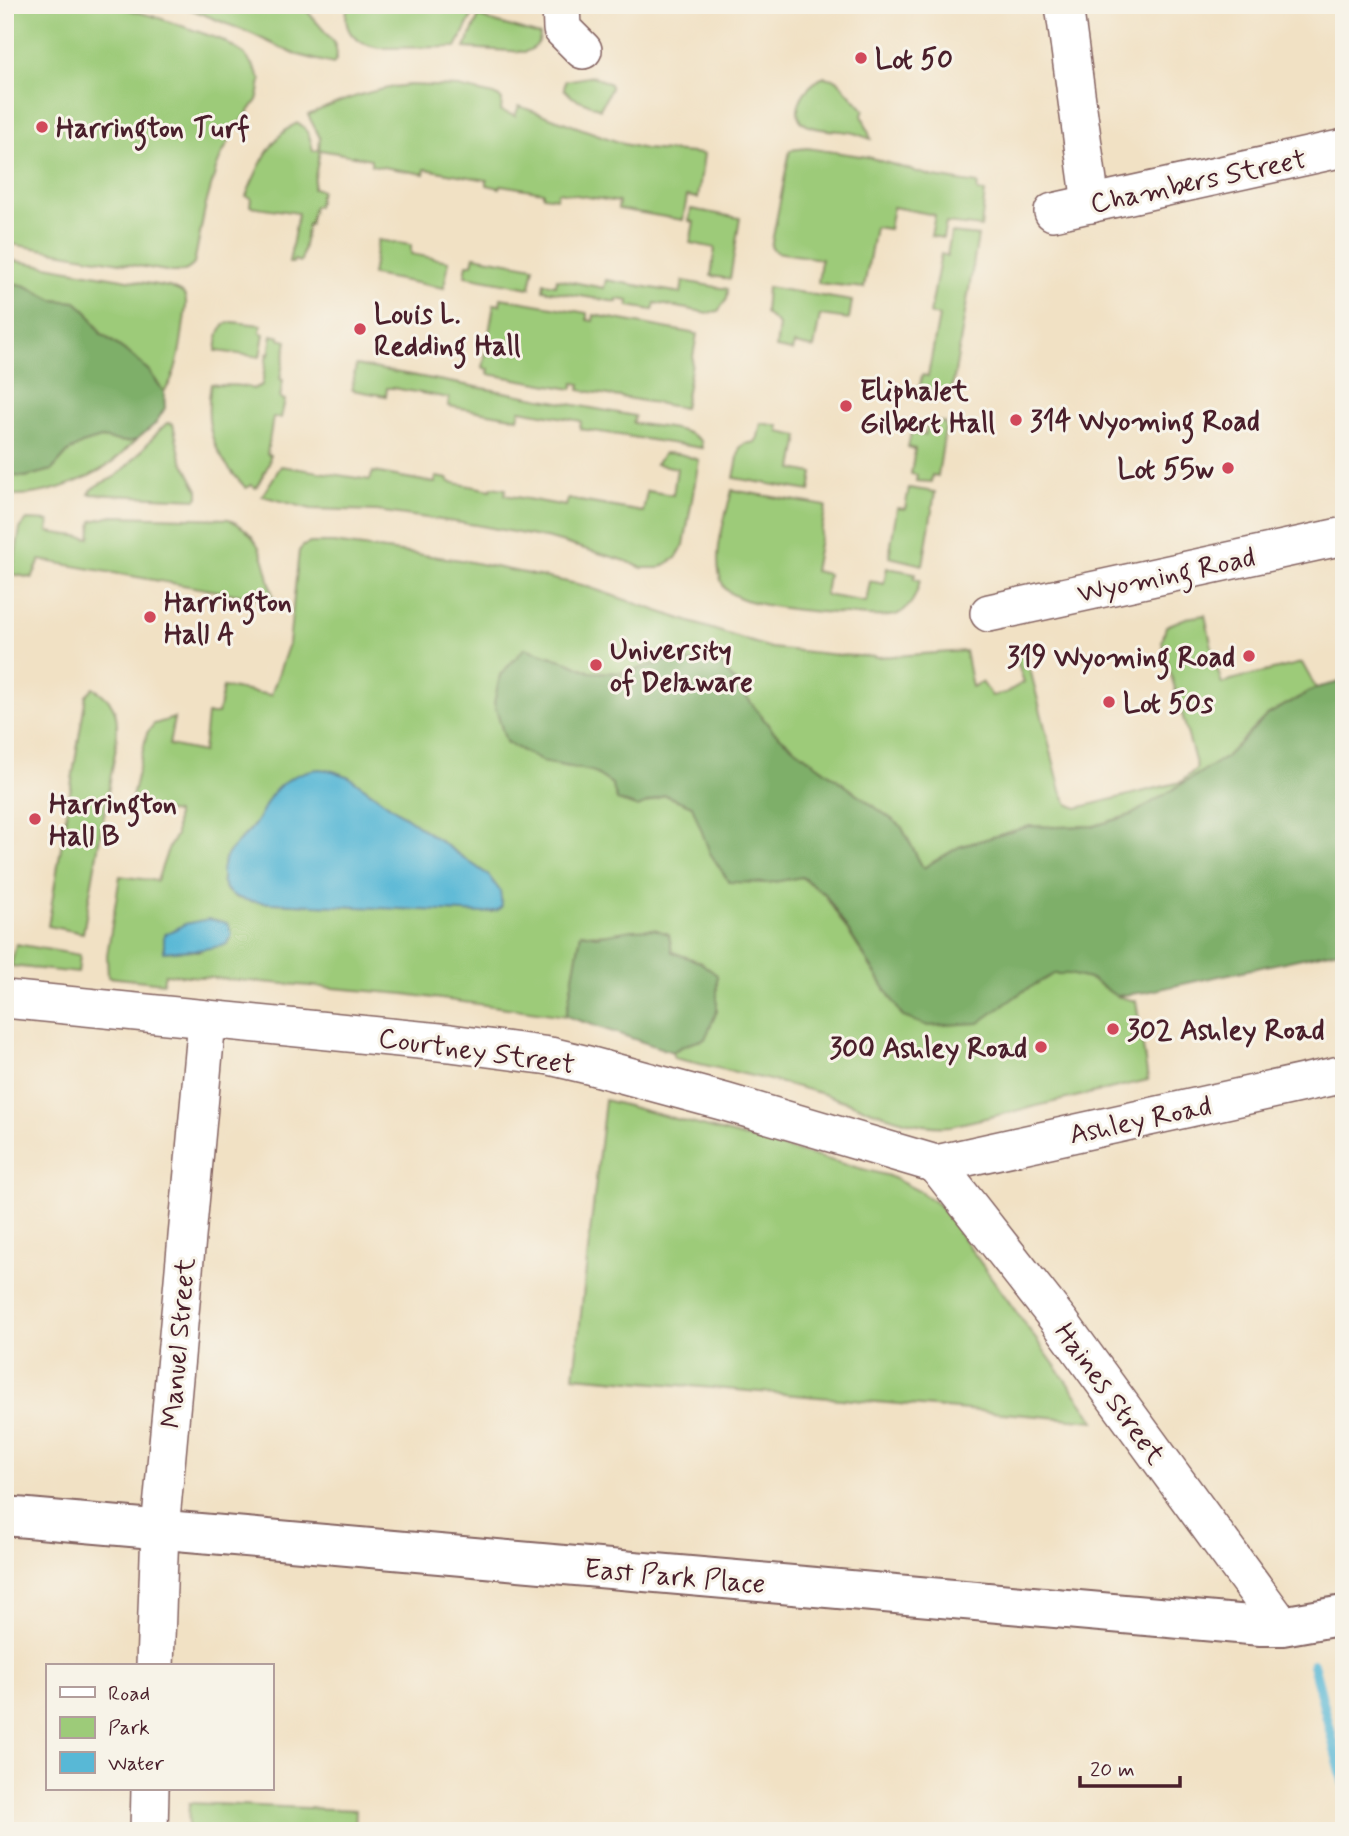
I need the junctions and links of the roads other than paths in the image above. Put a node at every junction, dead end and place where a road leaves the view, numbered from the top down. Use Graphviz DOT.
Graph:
graph roads {
  1 [pos="561,5"];
  2 [pos="1064,5"];
  3 [pos="583,50"];
  4 [pos="1344,148"];
  5 [pos="1091,204"];
  6 [pos="1053,212"];
  7 [pos="1344,536"];
  8 [pos="989,613"];
  9 [pos="5,999"];
  10 [pos="207,1020"];
  11 [pos="1344,1073"];
  12 [pos="936,1164"];
  13 [pos="5,1516"];
  14 [pos="160,1530"];
  15 [pos="1344,1615"];
  16 [pos="1282,1626"];
  17 [pos="155,1664"];
  18 [pos="150,1790"];
  19 [pos="149,1831"];
  1 -- 3 [label="street"];
  2 -- 5 [label="street"];
  4 -- 5 [label="street, Chambers Street"];
  5 -- 6 [label="street, Chambers Street"];
  7 -- 8 [label="street, Wyoming Road"];
  9 -- 10 [label="street, Courtney Street"];
  10 -- 12 [label="street, Courtney Street"];
  10 -- 14 [label="street, Manuel Street"];
  11 -- 12 [label="street, Ashley Road"];
  12 -- 16 [label="street, Haines Street"];
  13 -- 14 [label="street, East Park Place"];
  14 -- 16 [label="street, East Park Place"];
  14 -- 17 [label="street, Manuel Street"];
  15 -- 16 [label="street, East Park Place"];
  18 -- 19 [label="street"];
}
